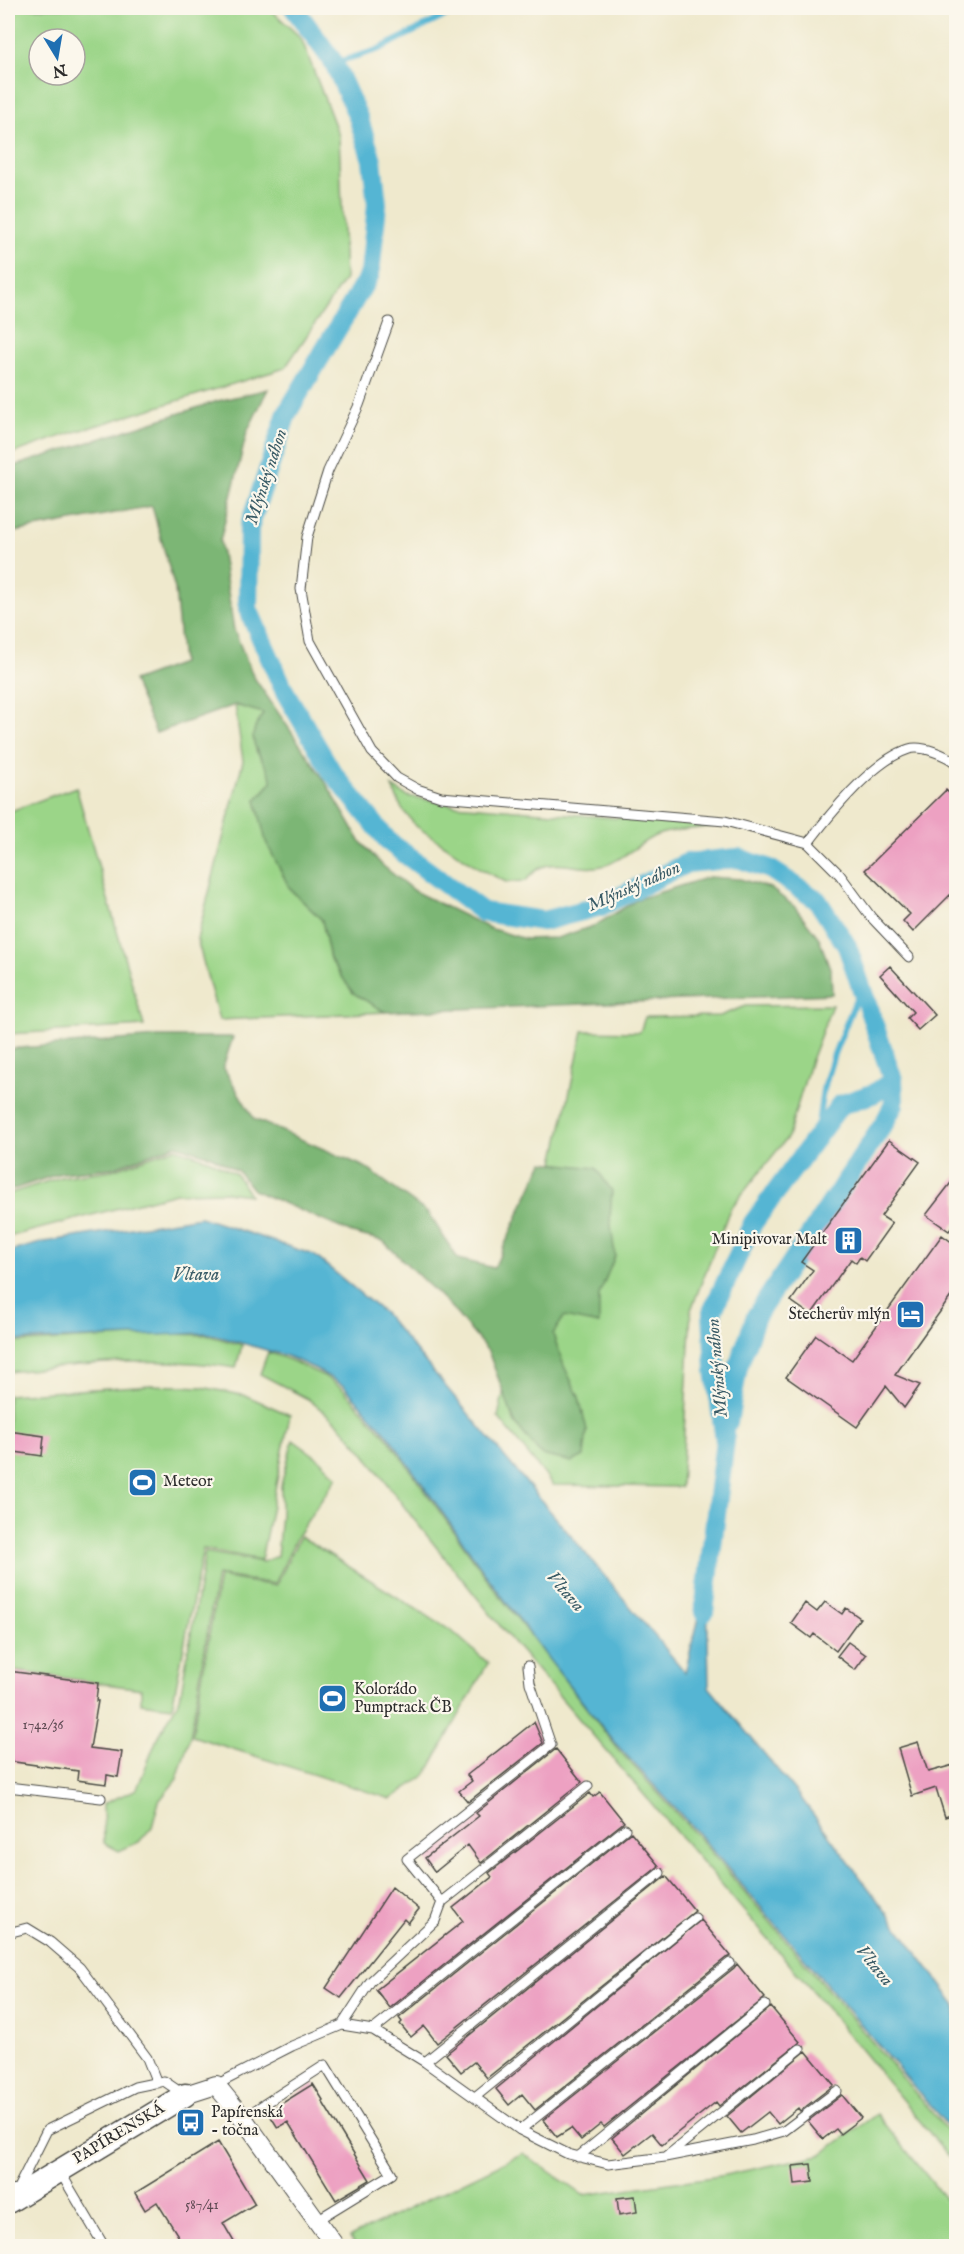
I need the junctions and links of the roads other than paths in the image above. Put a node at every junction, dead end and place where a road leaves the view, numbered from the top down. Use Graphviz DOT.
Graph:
graph roads {
  1 [pos="389,322"];
  2 [pos="957,763"];
  3 [pos="808,843"];
  4 [pos="909,957"];
  5 [pos="528,1666"];
  6 [pos="588,1786"];
  7 [pos="8,1787"];
  8 [pos="101,1798"];
  9 [pos="625,1829"];
  10 [pos="660,1873"];
  11 [pos="442,1902"];
  12 [pos="695,1918"];
  13 [pos="8,1933"];
  14 [pos="730,1963"];
  15 [pos="765,2005"];
  16 [pos="342,2025"];
  17 [pos="373,2031"];
  18 [pos="800,2049"];
  19 [pos="425,2062"];
  20 [pos="157,2083"];
  21 [pos="216,2085"];
  22 [pos="837,2091"];
  23 [pos="185,2095"];
  24 [pos="475,2097"];
  25 [pos="243,2118"];
  26 [pos="520,2130"];
  27 [pos="578,2157"];
  28 [pos="665,2157"];
  29 [pos="59,2170"];
  30 [pos="10,2200"];
  31 [pos="317,2220"];
  32 [pos="104,2247"];
  33 [pos="335,2247"];
  1 -- 3 [label="lane"];
  2 -- 3 [label="lane"];
  3 -- 4 [label="lane"];
  5 -- 11 [label="lane"];
  6 -- 11 [label="lane"];
  7 -- 8 [label="lane"];
  9 -- 17 [label="lane"];
  10 -- 19 [label="lane"];
  11 -- 16 [label="lane"];
  12 -- 24 [label="lane"];
  13 -- 20 [label="lane"];
  14 -- 26 [label="lane"];
  15 -- 27 [label="lane"];
  16 -- 17 [label="lane"];
  16 -- 21 [label="lane"];
  17 -- 19 [label="lane"];
  18 -- 28 [label="lane"];
  19 -- 24 [label="lane"];
  20 -- 23 [label="lane"];
  20 -- 30 [label="lane"];
  21 -- 23 [label="street, PAPÍRENSKÁ"];
  21 -- 25 [label="street"];
  22 -- 28 [label="lane"];
  23 -- 29 [label="street, PAPÍRENSKÁ"];
  24 -- 26 [label="lane"];
  25 -- 31 [label="street"];
  25 -- 31 [label="lane"];
  26 -- 27 [label="lane"];
  27 -- 28 [label="lane"];
  29 -- 30 [label="street, PAPÍRENSKÁ"];
  29 -- 32 [label="lane"];
  31 -- 33 [label="street"];
}
